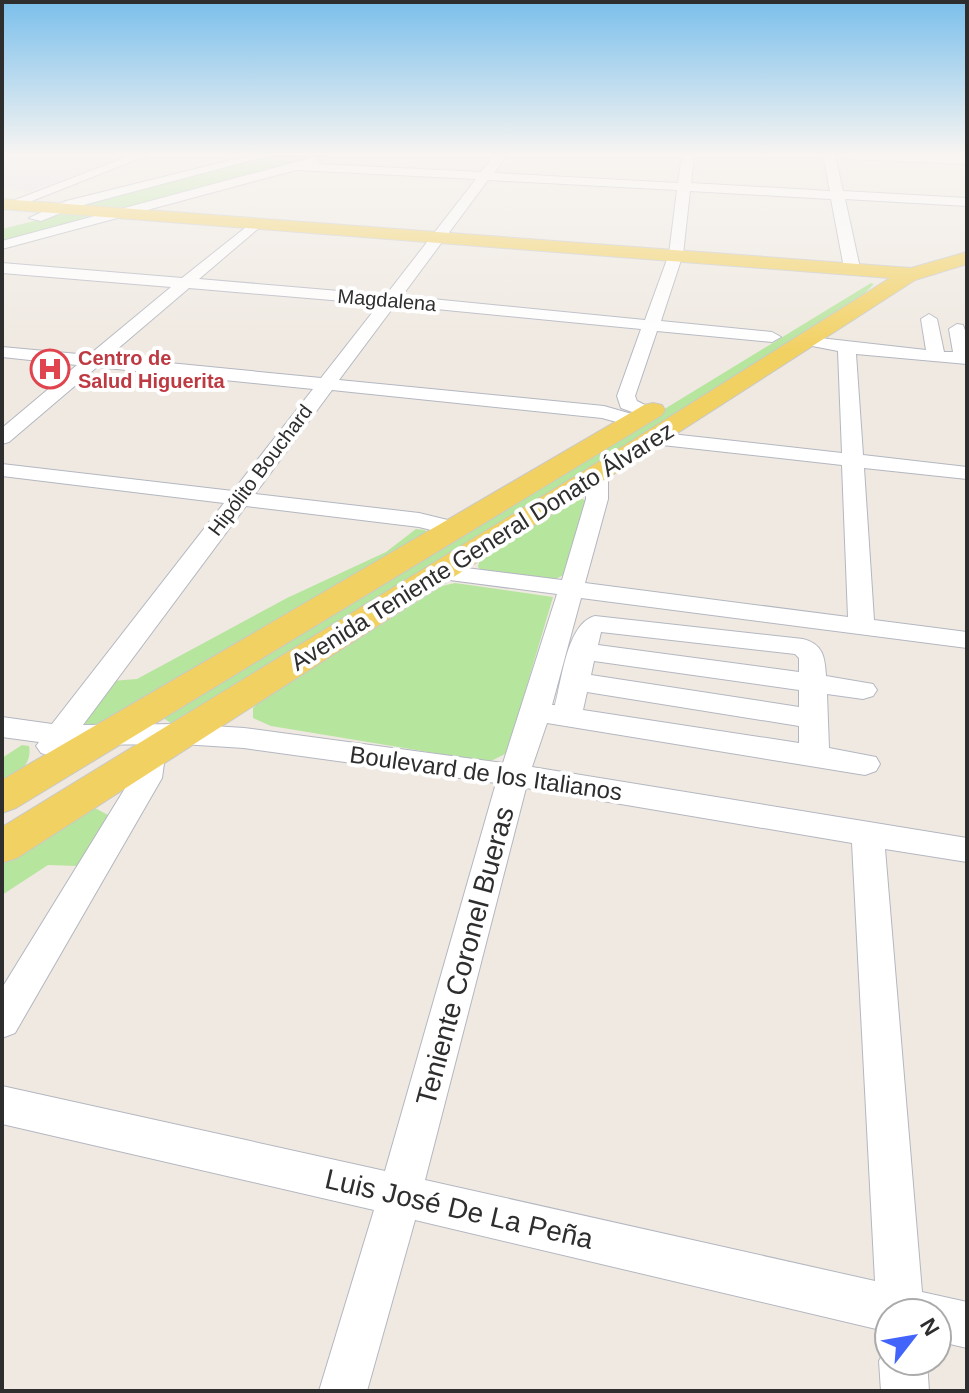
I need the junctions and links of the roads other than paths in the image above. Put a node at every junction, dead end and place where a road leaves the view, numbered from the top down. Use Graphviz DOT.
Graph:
graph roads {
  1 [pos="28,220"];
  2 [pos="95,220"];
  3 [pos="206,220"];
  4 [pos="452,220"];
  5 [pos="680,220"];
  6 [pos="842,220"];
  7 [pos="25,221"];
  8 [pos="255,224"];
  9 [pos="439,237"];
  10 [pos="30,238"];
  11 [pos="2,245"];
  12 [pos="967,247"];
  13 [pos="676,254"];
  14 [pos="967,258"];
  15 [pos="2,260"];
  16 [pos="2,268"];
  17 [pos="852,268"];
  18 [pos="876,271"];
  19 [pos="910,274"];
  20 [pos="967,278"];
  21 [pos="185,283"];
  22 [pos="392,300"];
  23 [pos="929,319"];
  24 [pos="650,324"];
  25 [pos="957,329"];
  26 [pos="772,337"];
  27 [pos="808,340"];
  28 [pos="847,348"];
  29 [pos="2,352"];
  30 [pos="747,352"];
  31 [pos="936,356"];
  32 [pos="965,359"];
  33 [pos="93,361"];
  34 [pos="326,384"];
  35 [pos="673,397"];
  36 [pos="636,418"];
  37 [pos="2,438"];
  38 [pos="854,461"];
  39 [pos="2,470"];
  40 [pos="967,473"];
  41 [pos="597,475"];
  42 [pos="238,500"];
  43 [pos="456,529"];
  44 [pos="442,572"];
  45 [pos="572,589"];
  46 [pos="861,626"];
  47 [pos="967,640"];
  48 [pos="577,682"];
  49 [pos="812,683"];
  50 [pos="863,690"];
  51 [pos="551,714"];
  52 [pos="813,719"];
  53 [pos="2,727"];
  54 [pos="59,735"];
  55 [pos="111,735"];
  56 [pos="166,745"];
  57 [pos="814,756"];
  58 [pos="865,764"];
  59 [pos="514,775"];
  60 [pos="12,792"];
  61 [pos="868,834"];
  62 [pos="2,847"];
  63 [pos="967,850"];
  64 [pos="2,1021"];
  65 [pos="2,1105"];
  66 [pos="400,1195"];
  67 [pos="911,1297"];
  68 [pos="873,1304"];
  69 [pos="343,1391"];
  1 -- 7 [label="street"];
  2 -- 10 [label="street"];
  3 -- 8 [label="main road"];
  4 -- 9 [label="street, Hipólito Bouchard"];
  5 -- 13 [label="street"];
  6 -- 17 [label="street"];
  8 -- 9 [label="main road"];
  8 -- 21 [label="street"];
  9 -- 13 [label="main road"];
  9 -- 22 [label="street, Hipólito Bouchard"];
  10 -- 11 [label="street"];
  10 -- 15 [label="street"];
  12 -- 18 [label="main road"];
  13 -- 17 [label="main road"];
  13 -- 24 [label="street"];
  14 -- 19 [label="main road, Avenida Teniente General Donato Álvarez"];
  16 -- 21 [label="street, Magdalena"];
  17 -- 18 [label="main road"];
  18 -- 19 [label="main road"];
  18 -- 26 [label="main road"];
  19 -- 20 [label="main road"];
  19 -- 27 [label="main road, Avenida Teniente General Donato Álvarez"];
  21 -- 22 [label="street, Magdalena"];
  21 -- 33 [label="street"];
  22 -- 24 [label="street, Magdalena"];
  22 -- 34 [label="street, Hipólito Bouchard"];
  23 -- 31 [label="street"];
  24 -- 26 [label="street, Magdalena"];
  24 -- 36 [label="street"];
  25 -- 32 [label="street"];
  26 -- 30 [label="main road"];
  27 -- 28 [label="street"];
  27 -- 36 [label="main road, Avenida Teniente General Donato Álvarez"];
  28 -- 31 [label="street"];
  28 -- 38 [label="street"];
  29 -- 33 [label="street"];
  31 -- 32 [label="street"];
  33 -- 34 [label="street"];
  33 -- 37 [label="street"];
  34 -- 36 [label="street"];
  34 -- 42 [label="street, Hipólito Bouchard"];
  35 -- 36 [label="main road, Avenida Teniente General Donato Álvarez"];
  36 -- 38 [label="street"];
  36 -- 41 [label="main road, Avenida Teniente General Donato Álvarez"];
  36 -- 43 [label="main road, Avenida Teniente General Donato Álvarez"];
  38 -- 40 [label="street"];
  38 -- 46 [label="street"];
  39 -- 42 [label="street"];
  41 -- 44 [label="main road, Avenida Teniente General Donato Álvarez"];
  41 -- 45 [label="street, Teniente Coronel Bueras"];
  42 -- 43 [label="street"];
  42 -- 54 [label="street, Hipólito Bouchard"];
  43 -- 55 [label="main road, Avenida Teniente General Donato Álvarez"];
  44 -- 45 [label="street"];
  44 -- 56 [label="main road, Avenida Teniente General Donato Álvarez"];
  45 -- 46 [label="street"];
  45 -- 51 [label="street, Teniente Coronel Bueras"];
  46 -- 47 [label="street"];
  48 -- 49 [label="street"];
  48 -- 51 [label="street"];
  48 -- 52 [label="street"];
  49 -- 50 [label="street"];
  49 -- 52 [label="street"];
  51 -- 57 [label="street"];
  51 -- 59 [label="street, Teniente Coronel Bueras"];
  52 -- 57 [label="street"];
  53 -- 54 [label="street, Boulevard de los Italianos"];
  54 -- 55 [label="street, Boulevard de los Italianos"];
  54 -- 60 [label="street, Hipólito Bouchard"];
  55 -- 56 [label="street, Boulevard de los Italianos"];
  55 -- 60 [label="main road, Avenida Teniente General Donato Álvarez"];
  56 -- 59 [label="street, Boulevard de los Italianos"];
  56 -- 62 [label="main road, Avenida Teniente General Donato Álvarez"];
  56 -- 64 [label="street"];
  57 -- 58 [label="street"];
  59 -- 61 [label="street, Boulevard de los Italianos"];
  59 -- 66 [label="street, Teniente Coronel Bueras"];
  61 -- 63 [label="street, Boulevard de los Italianos"];
  61 -- 67 [label="street"];
  65 -- 66 [label="street, Luis José De La Peña"];
  66 -- 68 [label="street, Luis José De La Peña"];
  66 -- 69 [label="street, Teniente Coronel Bueras"];
}
